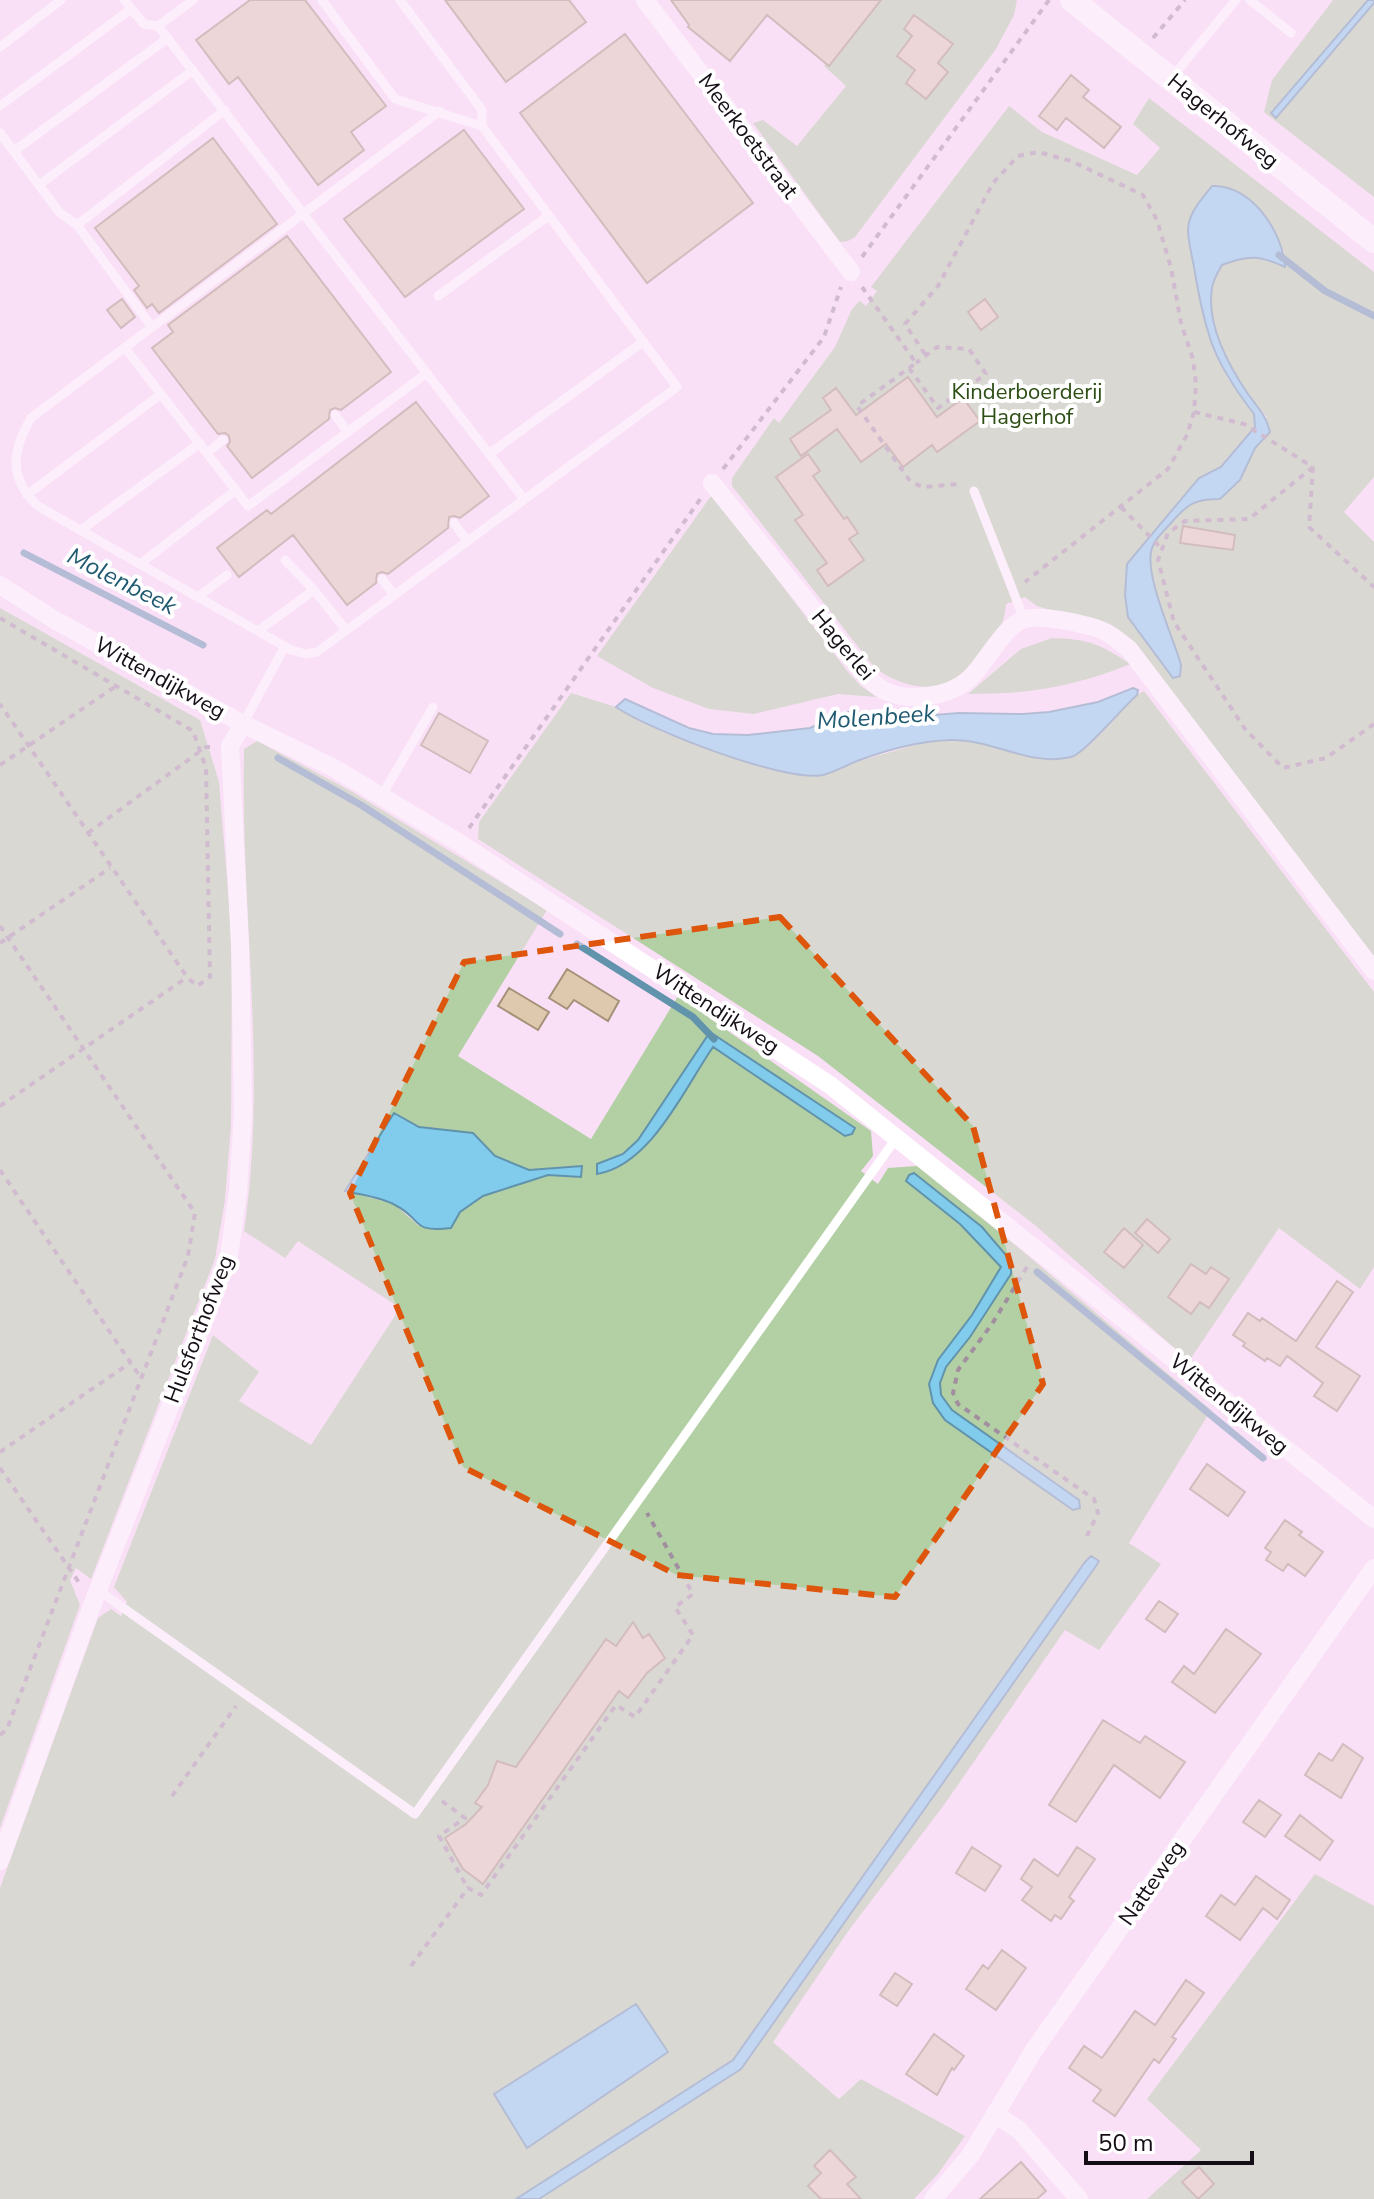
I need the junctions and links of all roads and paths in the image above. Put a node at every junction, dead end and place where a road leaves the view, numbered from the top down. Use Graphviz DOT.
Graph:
graph roads {
  1 [pos="61,0"];
  2 [pos="124,0"];
  3 [pos="193,0"];
  4 [pos="322,0"];
  5 [pos="400,0"];
  6 [pos="645,0"];
  7 [pos="1049,0"];
  8 [pos="1072,0"];
  9 [pos="1185,0"];
  10 [pos="1236,0"];
  11 [pos="1250,0"];
  12 [pos="131,9"];
  13 [pos="158,26"];
  14 [pos="1291,33"];
  15 [pos="168,38"];
  16 [pos="1150,42"];
  17 [pos="0,47"];
  18 [pos="193,70"];
  19 [pos="1170,79"];
  20 [pos="0,106"];
  21 [pos="225,110"];
  22 [pos="440,111"];
  23 [pos="482,126"];
  24 [pos="0,133"];
  25 [pos="14,151"];
  26 [pos="39,185"];
  27 [pos="303,212"];
  28 [pos="548,216"];
  29 [pos="77,225"];
  30 [pos="1374,241"];
  31 [pos="851,272"];
  32 [pos="438,296"];
  33 [pos="152,327"];
  34 [pos="643,342"];
  35 [pos="125,348"];
  36 [pos="925,354"];
  37 [pos="916,363"];
  38 [pos="909,368"];
  39 [pos="427,373"];
  40 [pos="161,394"];
  41 [pos="1194,412"];
  42 [pos="335,415"];
  43 [pos="348,432"];
  44 [pos="223,440"];
  45 [pos="200,443"];
  46 [pos="207,453"];
  47 [pos="489,454"];
  48 [pos="1313,467"];
  49 [pos="712,483"];
  50 [pos="236,490"];
  51 [pos="974,491"];
  52 [pos="27,495"];
  53 [pos="524,499"];
  54 [pos="1121,507"];
  55 [pos="454,523"];
  56 [pos="81,530"];
  57 [pos="467,541"];
  58 [pos="1162,549"];
  59 [pos="285,560"];
  60 [pos="140,564"];
  61 [pos="227,575"];
  62 [pos="382,579"];
  63 [pos="0,585"];
  64 [pos="1374,587"];
  65 [pos="314,590"];
  66 [pos="1013,591"];
  67 [pos="394,595"];
  68 [pos="198,597"];
  69 [pos="0,618"];
  70 [pos="1024,619"];
  71 [pos="346,630"];
  72 [pos="258,631"];
  73 [pos="285,646"];
  74 [pos="116,686"];
  75 [pos="0,704"];
  76 [pos="433,707"];
  77 [pos="243,724"];
  78 [pos="1374,724"];
  79 [pos="28,746"];
  80 [pos="230,746"];
  81 [pos="201,750"];
  82 [pos="0,765"];
  83 [pos="381,797"];
  84 [pos="88,833"];
  85 [pos="458,842"];
  86 [pos="111,868"];
  87 [pos="0,926"];
  88 [pos="8,938"];
  89 [pos="0,943"];
  90 [pos="1374,971"];
  91 [pos="187,977"];
  92 [pos="83,1047"];
  93 [pos="0,1106"];
  94 [pos="897,1137"];
  95 [pos="0,1170"];
  96 [pos="1036,1250"];
  97 [pos="131,1363"];
  98 [pos="141,1378"];
  99 [pos="0,1452"];
  100 [pos="0,1468"];
  101 [pos="636,1502"];
  102 [pos="1374,1519"];
  103 [pos="1087,1536"];
  104 [pos="69,1568"];
  105 [pos="1374,1568"];
  106 [pos="95,1597"];
  107 [pos="244,1694"];
  108 [pos="0,1735"];
  109 [pos="430,1793"];
  110 [pos="172,1796"];
  111 [pos="0,1861"];
  112 [pos="468,1888"];
  113 [pos="411,1966"];
  114 [pos="995,2114"];
  115 [pos="933,2199"];
  116 [pos="1079,2199"];
  1 -- 17 [label="lane"];
  2 -- 12 [label="lane"];
  3 -- 13 [label="lane"];
  4 -- 22 [label="lane"];
  5 -- 23 [label="lane"];
  6 -- 31 [label="street, Meerkoetstraat"];
  7 -- 31 [label="path"];
  8 -- 19 [label="street, Hagerhofweg"];
  9 -- 16 [label="path"];
  10 -- 19 [label="lane"];
  11 -- 14 [label="lane"];
  12 -- 13 [label="lane"];
  12 -- 20 [label="lane"];
  13 -- 15 [label="lane"];
  15 -- 18 [label="lane"];
  15 -- 25 [label="lane"];
  18 -- 21 [label="lane"];
  18 -- 26 [label="lane"];
  19 -- 30 [label="street, Hagerhofweg"];
  21 -- 27 [label="lane"];
  21 -- 29 [label="lane"];
  22 -- 23 [label="lane"];
  22 -- 27 [label="lane"];
  23 -- 28 [label="lane"];
  24 -- 25 [label="lane"];
  25 -- 26 [label="lane"];
  26 -- 29 [label="lane"];
  27 -- 33 [label="lane"];
  27 -- 39 [label="lane"];
  28 -- 32 [label="lane"];
  28 -- 34 [label="lane"];
  29 -- 33 [label="lane"];
  31 -- 37 [label="path"];
  31 -- 49 [label="path"];
  33 -- 35 [label="lane"];
  34 -- 47 [label="lane"];
  34 -- 53 [label="lane"];
  35 -- 40 [label="lane"];
  35 -- 52 [label="lane"];
  36 -- 37 [label="path"];
  36 -- 38 [label="path"];
  36 -- 41 [label="path"];
  37 -- 38 [label="path"];
  38 -- 51 [label="path"];
  39 -- 43 [label="lane"];
  39 -- 47 [label="lane"];
  40 -- 45 [label="lane"];
  40 -- 52 [label="lane"];
  41 -- 48 [label="path"];
  41 -- 54 [label="path"];
  42 -- 43 [label="lane"];
  43 -- 50 [label="lane"];
  44 -- 46 [label="lane"];
  45 -- 46 [label="lane"];
  45 -- 56 [label="lane"];
  46 -- 50 [label="lane"];
  47 -- 53 [label="lane"];
  48 -- 58 [label="path"];
  48 -- 64 [label="path"];
  49 -- 70 [label="street, Hagerlei"];
  49 -- 85 [label="path"];
  50 -- 60 [label="lane"];
  51 -- 66 [label="lane"];
  52 -- 56 [label="lane"];
  53 -- 57 [label="lane"];
  54 -- 58 [label="path"];
  54 -- 66 [label="path"];
  55 -- 57 [label="lane"];
  56 -- 60 [label="lane"];
  57 -- 67 [label="lane"];
  58 -- 78 [label="path"];
  59 -- 65 [label="lane"];
  60 -- 68 [label="lane"];
  61 -- 68 [label="lane"];
  62 -- 67 [label="lane"];
  63 -- 77 [label="street, Wittendijkweg"];
  65 -- 71 [label="lane"];
  65 -- 72 [label="lane"];
  66 -- 70 [label="lane"];
  67 -- 71 [label="lane"];
  68 -- 72 [label="lane"];
  69 -- 74 [label="path"];
  70 -- 90 [label="street"];
  71 -- 73 [label="lane"];
  72 -- 73 [label="lane"];
  73 -- 77 [label="lane"];
  74 -- 79 [label="path"];
  74 -- 81 [label="path"];
  75 -- 79 [label="path"];
  76 -- 83 [label="lane"];
  77 -- 80 [label="street"];
  77 -- 83 [label="street, Wittendijkweg"];
  79 -- 82 [label="path"];
  79 -- 84 [label="path"];
  80 -- 81 [label="path"];
  80 -- 106 [label="street, Hulsforthofweg"];
  81 -- 84 [label="path"];
  81 -- 91 [label="path"];
  83 -- 85 [label="street, Wittendijkweg"];
  84 -- 86 [label="path"];
  85 -- 94 [label="street, Wittendijkweg"];
  86 -- 88 [label="path"];
  86 -- 91 [label="path"];
  87 -- 88 [label="path"];
  88 -- 89 [label="path"];
  88 -- 92 [label="path"];
  91 -- 92 [label="path"];
  92 -- 93 [label="path"];
  92 -- 98 [label="path"];
  94 -- 96 [label="street, Wittendijkweg"];
  94 -- 101 [label="lane"];
  95 -- 97 [label="path"];
  96 -- 102 [label="street, Wittendijkweg"];
  96 -- 103 [label="path"];
  97 -- 98 [label="path"];
  97 -- 99 [label="path"];
  98 -- 104 [label="path"];
  100 -- 104 [label="path"];
  101 -- 109 [label="lane"];
  101 -- 112 [label="path"];
  104 -- 106 [label="path"];
  104 -- 108 [label="path"];
  105 -- 114 [label="street, Natteweg"];
  106 -- 107 [label="lane"];
  106 -- 111 [label="street, Hulsforthofweg"];
  107 -- 109 [label="lane"];
  107 -- 110 [label="path"];
  109 -- 112 [label="path"];
  112 -- 113 [label="path"];
  114 -- 115 [label="street, Natteweg"];
  114 -- 116 [label="street"];
}
